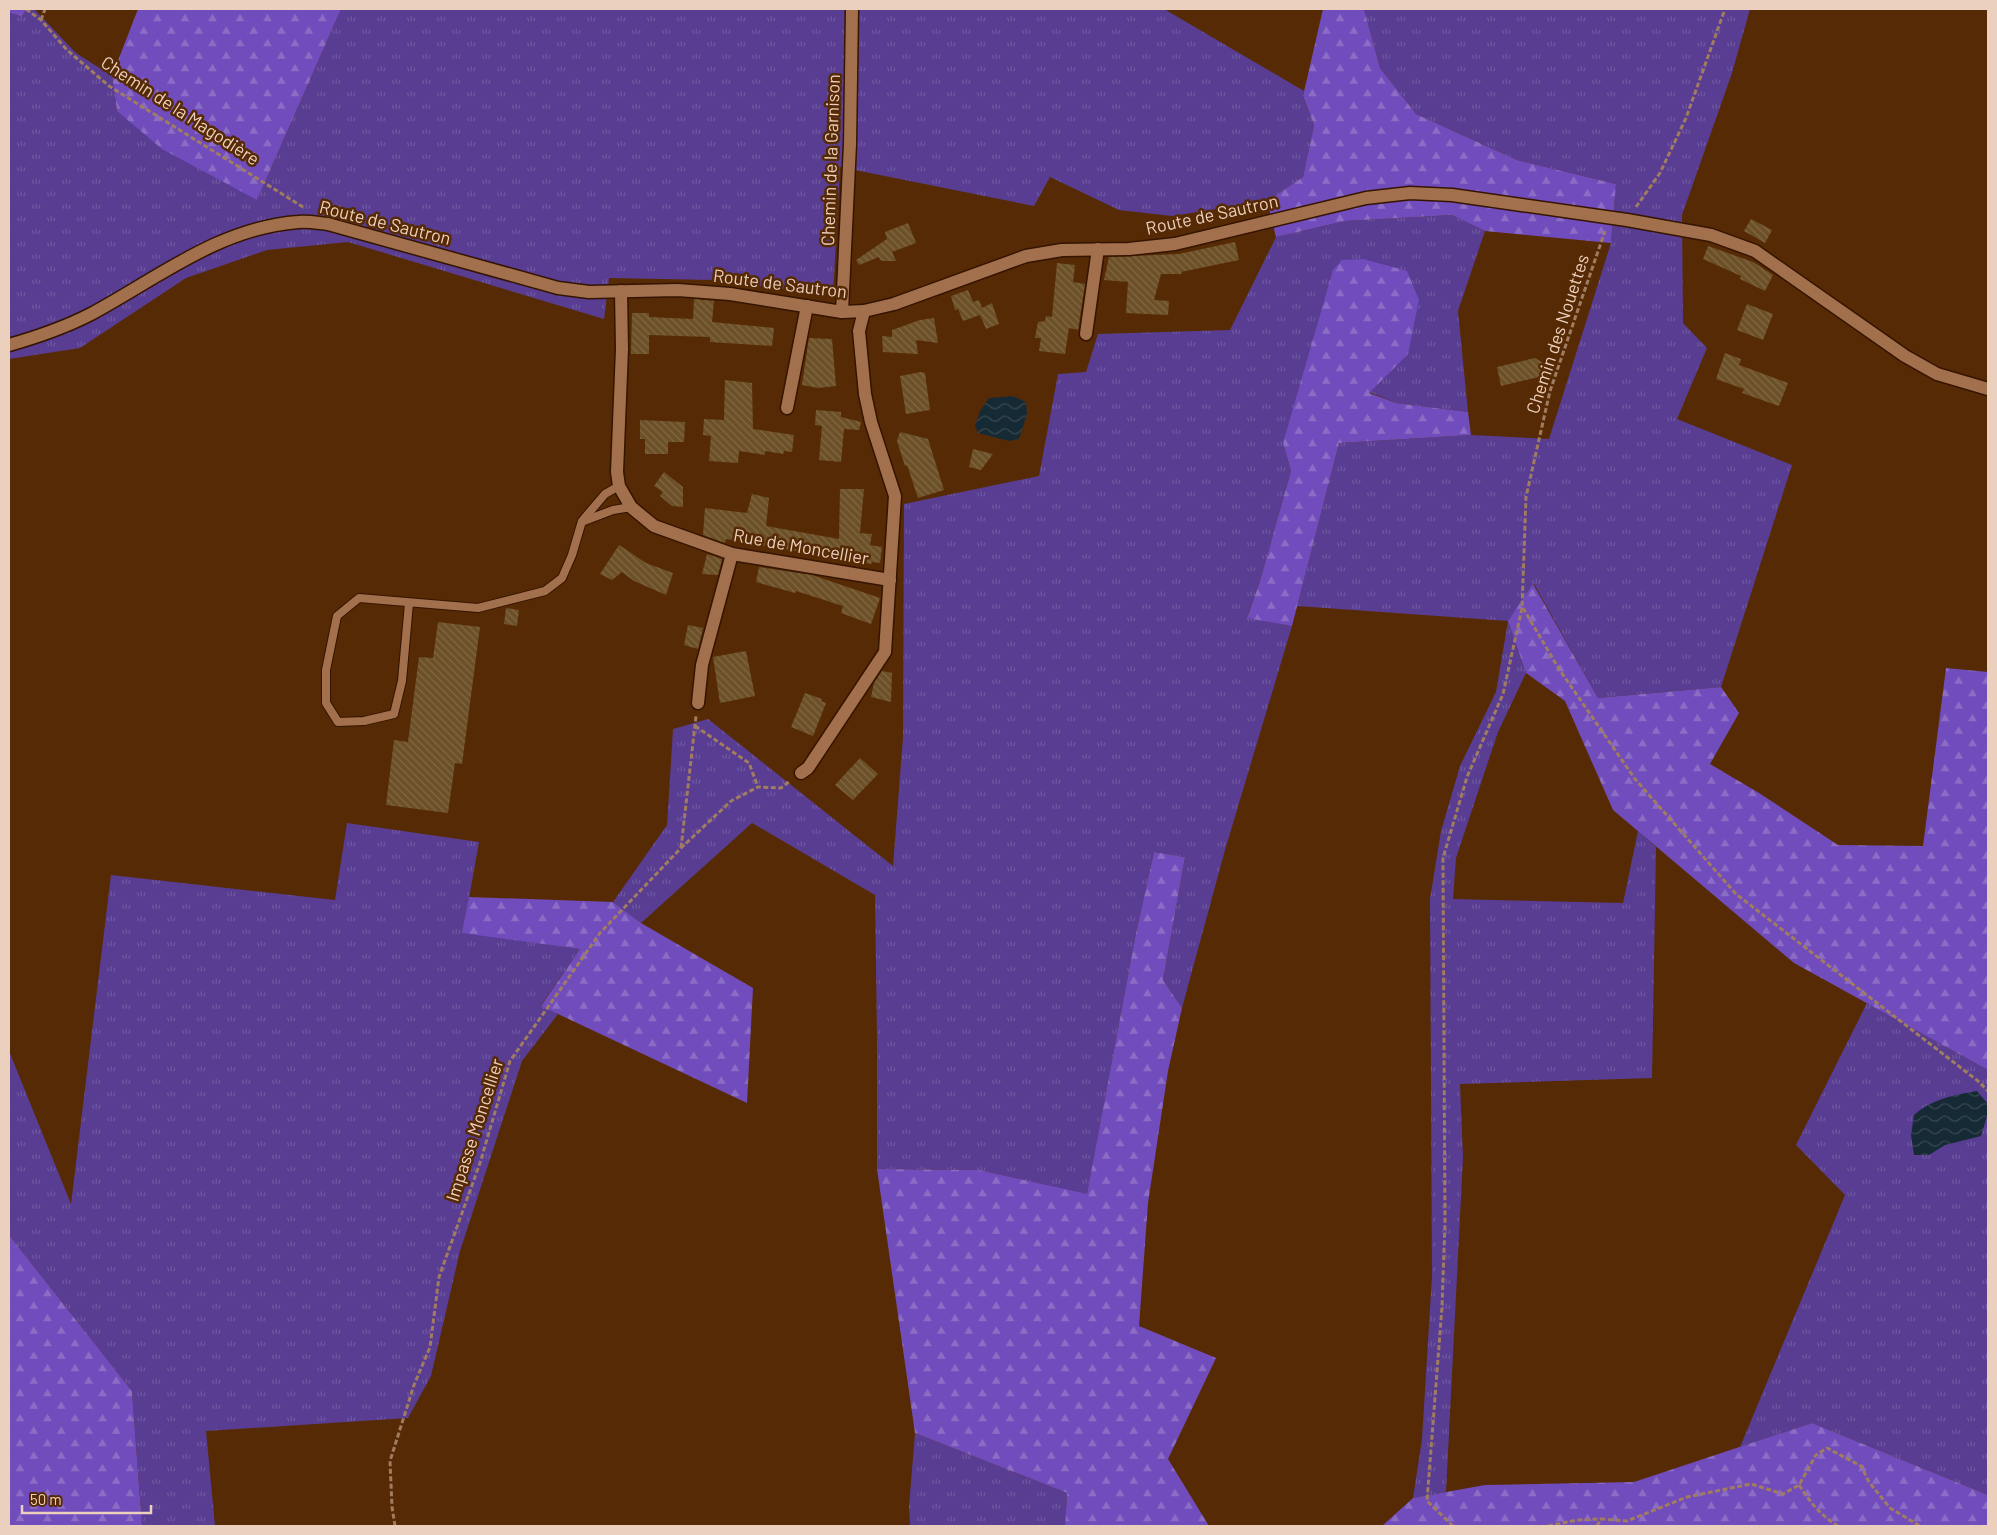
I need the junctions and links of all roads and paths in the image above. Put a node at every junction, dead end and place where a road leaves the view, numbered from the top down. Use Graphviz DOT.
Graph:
graph roads {
  1 [pos="26,9"];
  2 [pos="45,9"];
  3 [pos="852,9"];
  4 [pos="1724,9"];
  5 [pos="40,20"];
  6 [pos="307,209"];
  7 [pos="1610,218"];
  8 [pos="1627,220"];
  9 [pos="1098,249"];
  10 [pos="621,291"];
  11 [pos="807,306"];
  12 [pos="864,311"];
  13 [pos="842,312"];
  14 [pos="1086,334"];
  15 [pos="9,345"];
  16 [pos="1988,389"];
  17 [pos="787,408"];
  18 [pos="620,486"];
  19 [pos="631,507"];
  20 [pos="582,521"];
  21 [pos="732,554"];
  22 [pos="890,580"];
  23 [pos="409,602"];
  24 [pos="1522,608"];
  25 [pos="698,703"];
  26 [pos="695,726"];
  27 [pos="801,773"];
  28 [pos="758,787"];
  29 [pos="681,848"];
  30 [pos="1988,1090"];
  31 [pos="1799,1485"];
  32 [pos="1601,1520"];
  33 [pos="395,1526"];
  34 [pos="1453,1526"];
  35 [pos="1548,1526"];
  36 [pos="1597,1526"];
  37 [pos="1838,1526"];
  38 [pos="1920,1526"];
  1 -- 5 [label="path, Chemin de la Magodière"];
  2 -- 5 [label="path"];
  3 -- 13 [label="street, Chemin de la Garnison"];
  4 -- 8 [label="path"];
  5 -- 6 [label="path, Chemin de la Magodière"];
  7 -- 8 [label="street, Route de Sautron"];
  7 -- 9 [label="street, Route de Sautron"];
  7 -- 24 [label="path, Chemin des Nouettes"];
  8 -- 16 [label="street, Route de Sautron"];
  9 -- 12 [label="street, Route de Sautron"];
  9 -- 14 [label="street"];
  10 -- 11 [label="street, Route de Sautron"];
  10 -- 15 [label="street, Route de Sautron"];
  10 -- 18 [label="street, Rue de Moncellier"];
  11 -- 13 [label="street, Route de Sautron"];
  11 -- 17 [label="street"];
  12 -- 13 [label="street, Route de Sautron"];
  12 -- 22 [label="street, Rue de Moncellier"];
  18 -- 19 [label="street, Rue de Moncellier"];
  18 -- 20 [label="lane"];
  19 -- 20 [label="lane"];
  19 -- 21 [label="street, Rue de Moncellier"];
  20 -- 23 [label="lane"];
  21 -- 22 [label="street, Rue de Moncellier"];
  21 -- 25 [label="street"];
  22 -- 27 [label="street"];
  23 -- 23 [label="lane"];
  24 -- 30 [label="path"];
  24 -- 34 [label="path, Chemin des Nouettes"];
  25 -- 26 [label="path"];
  26 -- 28 [label="path"];
  26 -- 29 [label="path"];
  27 -- 28 [label="path, Impasse Moncellier"];
  28 -- 29 [label="path, Impasse Moncellier"];
  29 -- 33 [label="path, Impasse Moncellier"];
  31 -- 32 [label="path"];
  31 -- 37 [label="path"];
  31 -- 38 [label="path"];
  32 -- 35 [label="path"];
  32 -- 36 [label="path"];
}
